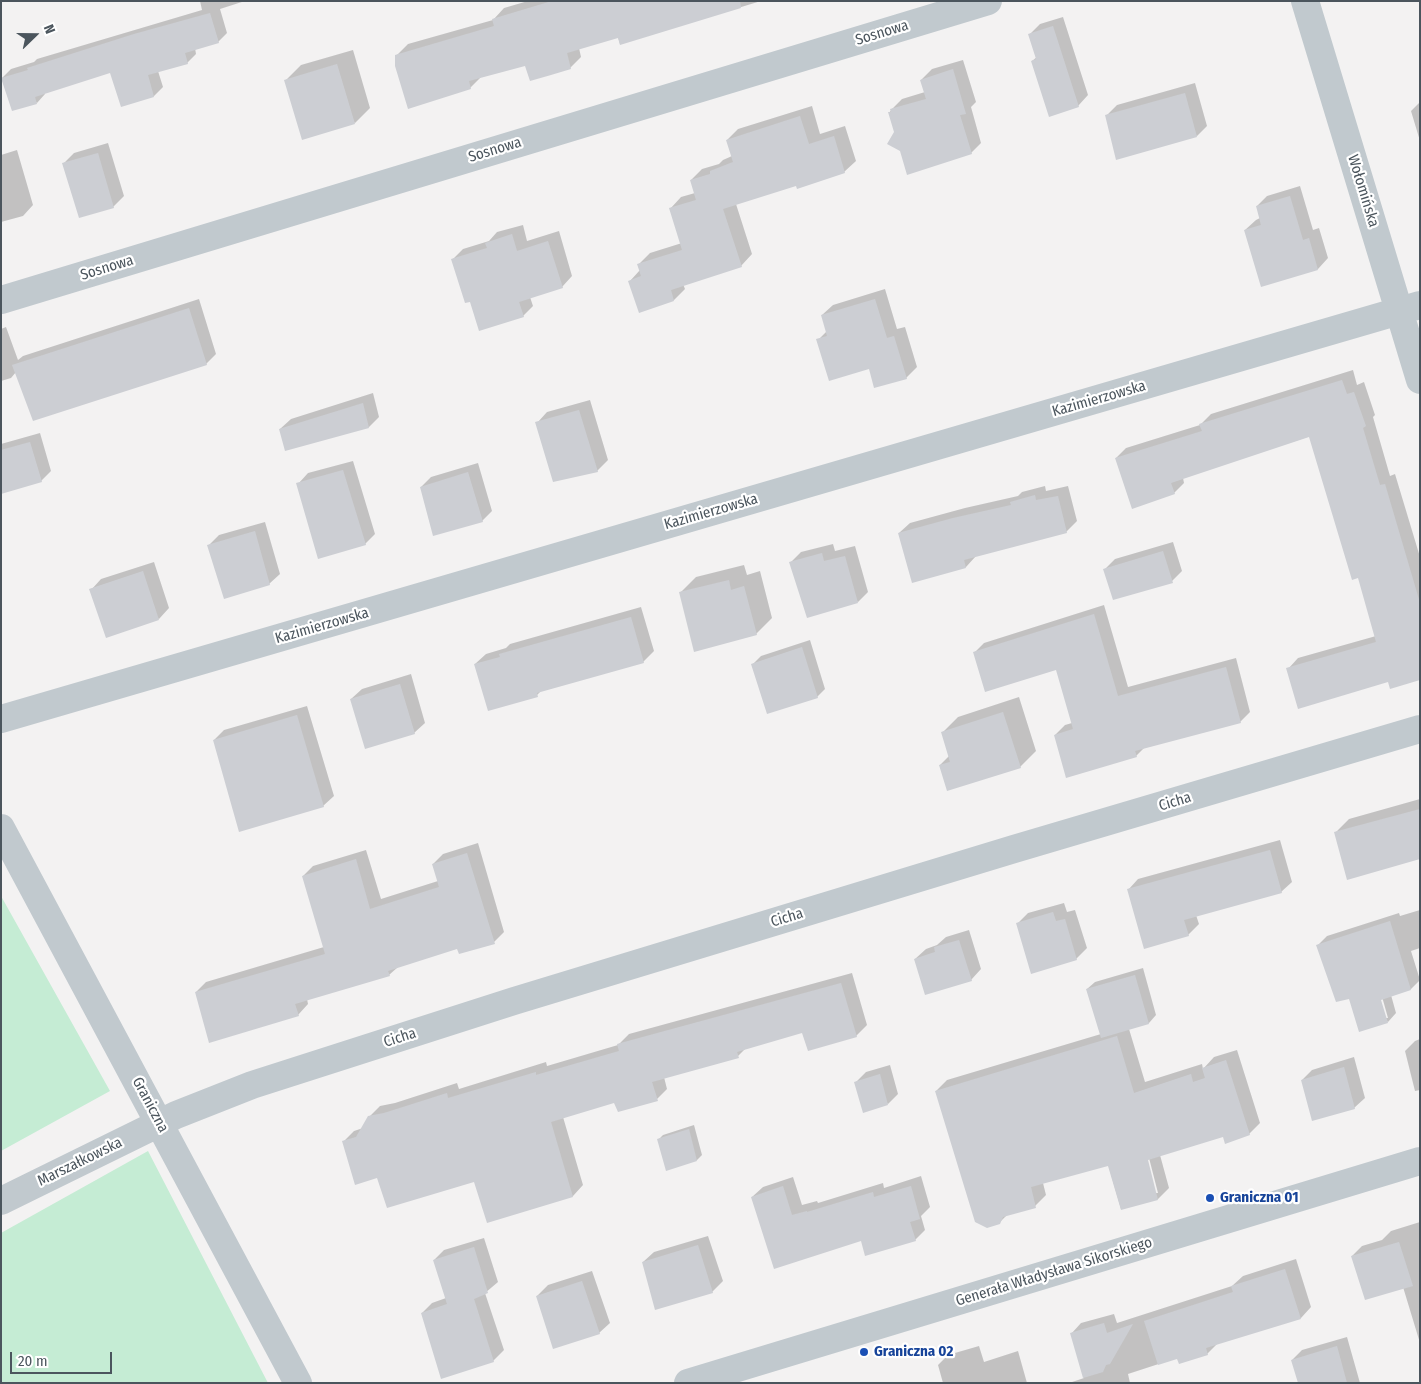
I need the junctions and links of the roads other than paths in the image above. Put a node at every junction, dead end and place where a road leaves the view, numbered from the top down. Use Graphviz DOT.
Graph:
graph roads {
  1 [pos="988,1"];
  2 [pos="1304,1"];
  3 [pos="1,300"];
  4 [pos="1410,308"];
  5 [pos="1420,380"];
  6 [pos="1,720"];
  7 [pos="1420,729"];
  8 [pos="1,828"];
  9 [pos="159,1123"];
  10 [pos="1420,1161"];
  11 [pos="1,1201"];
  12 [pos="298,1383"];
  13 [pos="688,1383"];
  1 -- 3 [label="street, Sosnowa"];
  2 -- 4 [label="street, Wołomińska"];
  4 -- 5 [label="street, Wołomińska"];
  4 -- 6 [label="street, Kazimierzowska"];
  7 -- 9 [label="street, Cicha"];
  8 -- 9 [label="street, Graniczna"];
  9 -- 11 [label="street, Marszałkowska"];
  9 -- 12 [label="street, Graniczna"];
  10 -- 13 [label="street, Generała Władysława Sikorskiego"];
}
